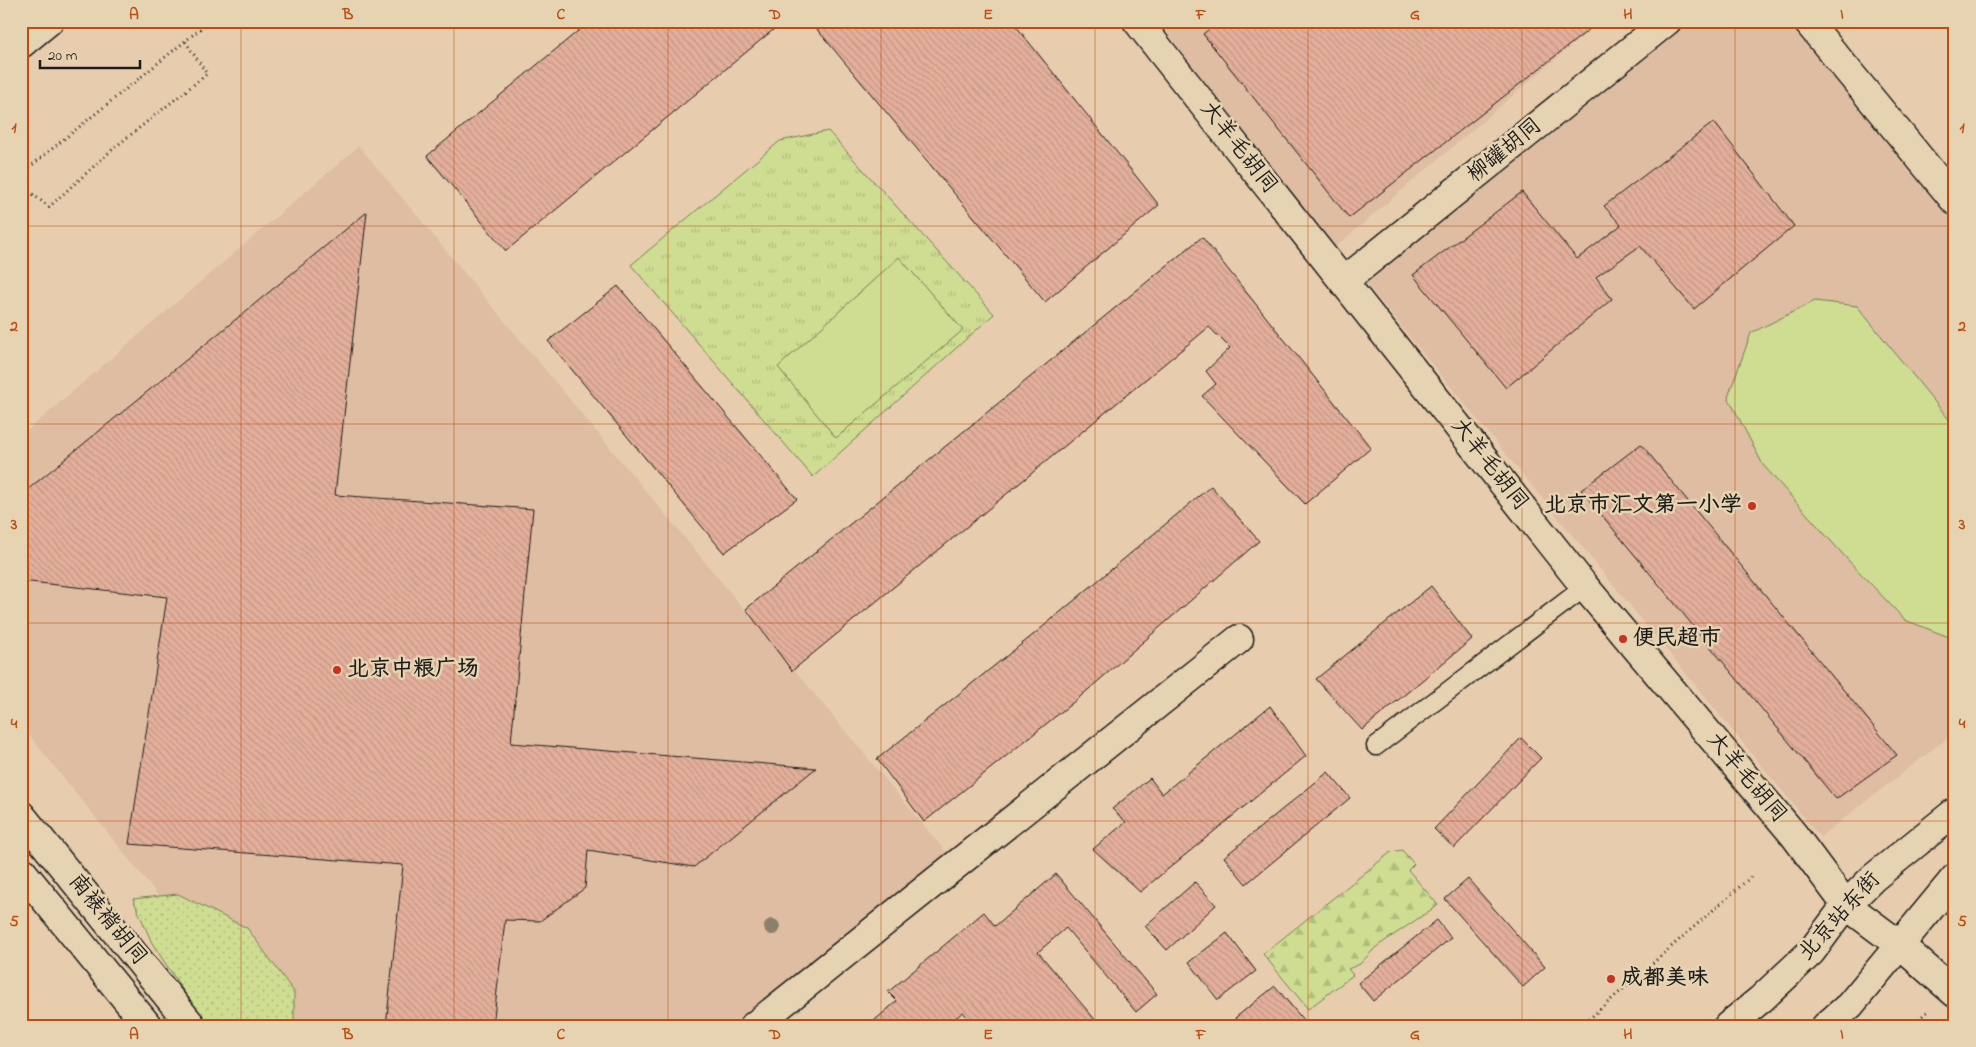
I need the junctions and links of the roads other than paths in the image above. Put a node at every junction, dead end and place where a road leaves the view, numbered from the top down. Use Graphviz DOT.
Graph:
graph roads {
  1 [pos="49,21"];
  2 [pos="1137,21"];
  3 [pos="1667,21"];
  4 [pos="1807,21"];
  5 [pos="21,44"];
  6 [pos="1955,201"];
  7 [pos="1344,282"];
  8 [pos="1585,587"];
  9 [pos="1239,639"];
  10 [pos="1376,746"];
  11 [pos="1955,812"];
  12 [pos="21,815"];
  13 [pos="21,870"];
  14 [pos="1955,878"];
  15 [pos="1846,905"];
  16 [pos="1901,946"];
  17 [pos="1955,993"];
  18 [pos="148,1026"];
  19 [pos="192,1026"];
  20 [pos="754,1026"];
  21 [pos="1728,1026"];
  22 [pos="1826,1026"];
  1 -- 5 [label="main road"];
  2 -- 7 [label="main road, 大羊毛胡同"];
  3 -- 7 [label="main road, 柳罐胡同"];
  4 -- 6 [label="main road"];
  7 -- 8 [label="main road, 大羊毛胡同"];
  8 -- 10 [label="lane"];
  8 -- 15 [label="main road, 大羊毛胡同"];
  9 -- 20 [label="main road"];
  11 -- 15 [label="main road, 北京站东街"];
  12 -- 19 [label="main road, 南裱褙胡同"];
  13 -- 18 [label="main road"];
  14 -- 16 [label="main road"];
  15 -- 16 [label="main road, 大羊毛胡同"];
  15 -- 21 [label="main road, 北京站东街"];
  16 -- 17 [label="main road"];
  16 -- 22 [label="main road"];
}
